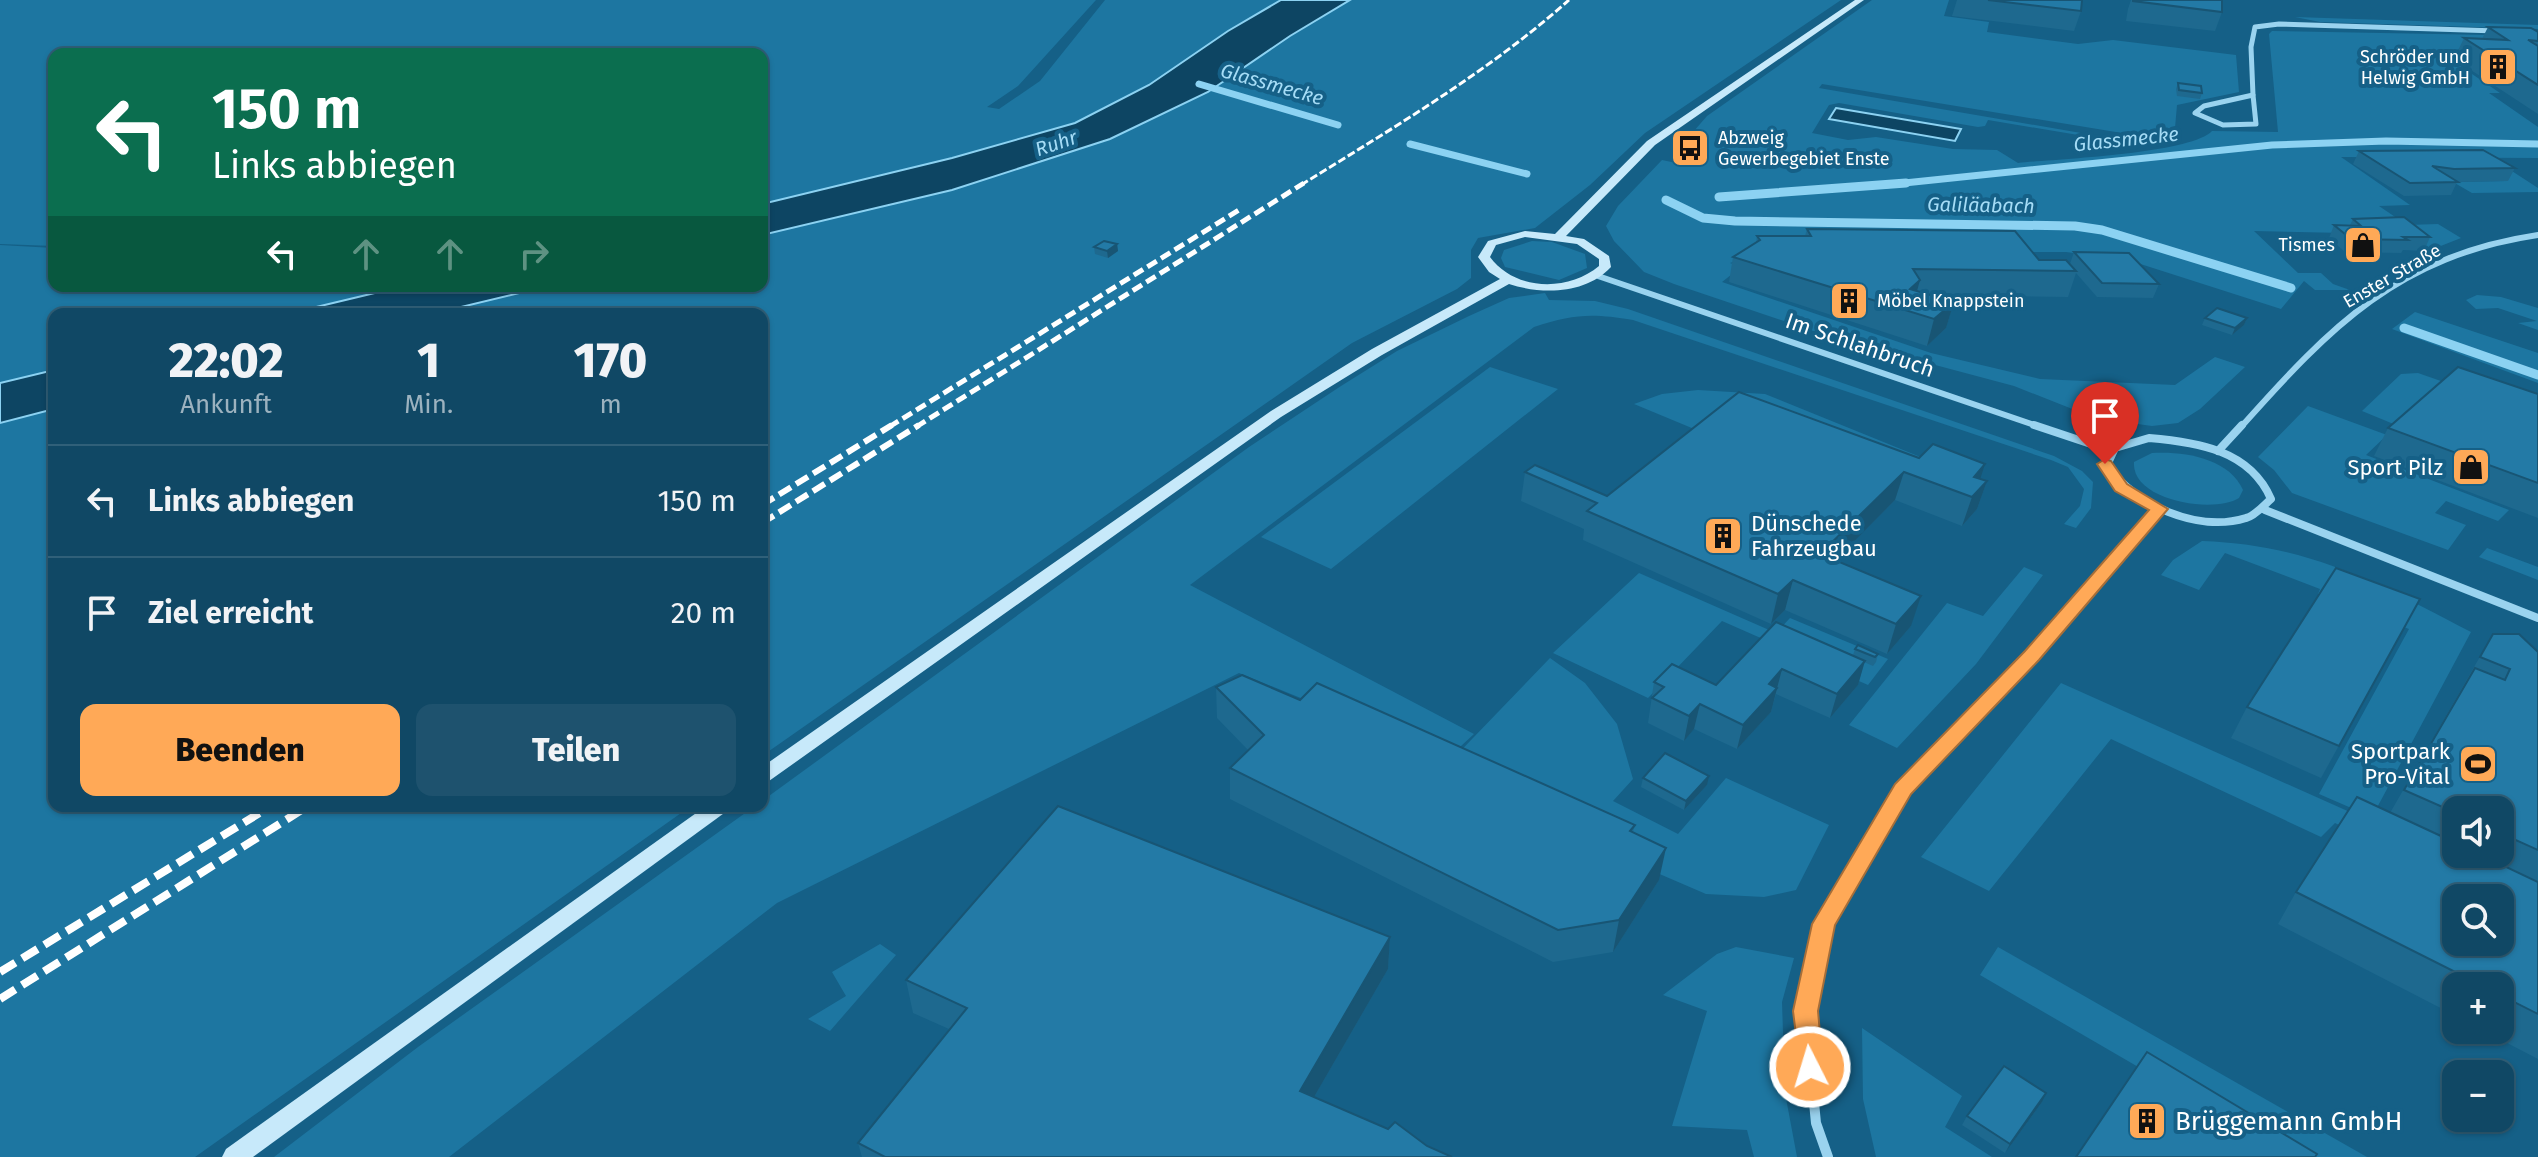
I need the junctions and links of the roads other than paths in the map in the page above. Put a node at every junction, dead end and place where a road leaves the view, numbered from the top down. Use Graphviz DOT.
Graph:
graph roads {
  1 [pos="1860,0"];
  2 [pos="2506,31"];
  3 [pos="2255,95"];
  4 [pos="1560,235"];
  5 [pos="2538,235"];
  6 [pos="1598,276"];
  7 [pos="1509,279"];
  8 [pos="2109,450"];
  9 [pos="2218,451"];
  10 [pos="2159,509"];
  11 [pos="2265,510"];
  12 [pos="2538,618"];
  13 [pos="768,772"];
  14 [pos="712,812"];
  15 [pos="234,1157"];
  16 [pos="1828,1157"];
  1 -- 4 [label="main road"];
  2 -- 3 [label="street"];
  3 -- 3 [label="street"];
  4 -- 6 [label="main road"];
  4 -- 7 [label="main road"];
  5 -- 9 [label="street, Enster Straße"];
  6 -- 7 [label="main road"];
  6 -- 8 [label="street, Im Schlahbruch"];
  7 -- 13 [label="main road"];
  8 -- 9 [label="street"];
  8 -- 10 [label="street"];
  9 -- 11 [label="street"];
  10 -- 11 [label="street"];
  10 -- 16 [label="street"];
  11 -- 12 [label="street"];
  14 -- 15 [label="main road"];
}
